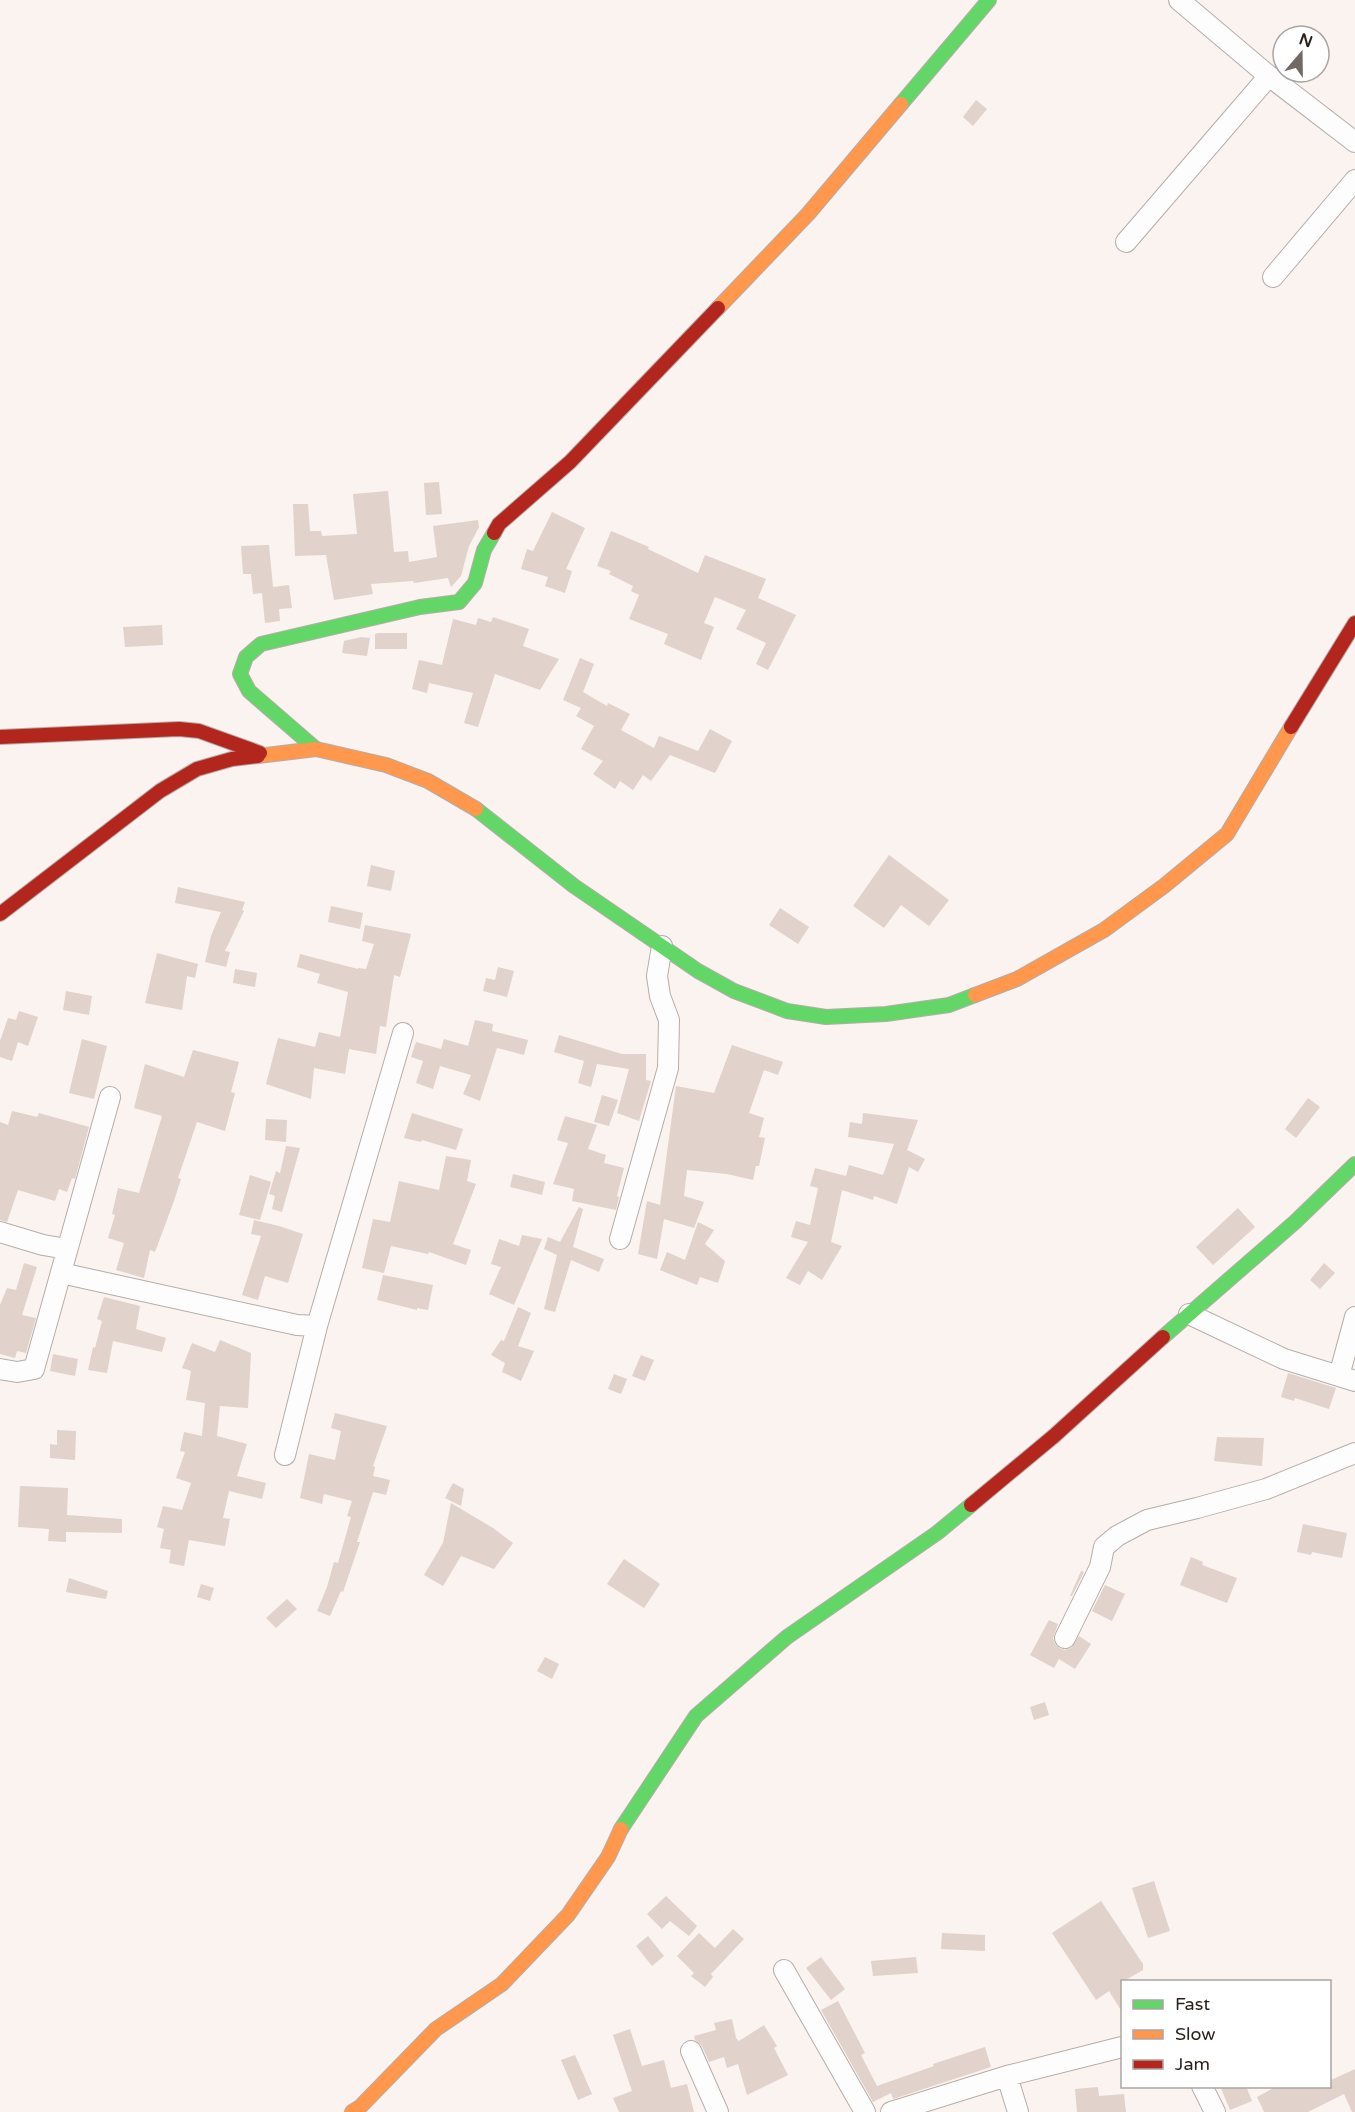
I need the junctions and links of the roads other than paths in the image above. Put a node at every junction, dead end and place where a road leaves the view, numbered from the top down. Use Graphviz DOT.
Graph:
graph roads {
  1 [pos="989,0"];
  2 [pos="1179,0"];
  3 [pos="1269,76"];
  4 [pos="1355,142"];
  5 [pos="1355,180"];
  6 [pos="1126,242"];
  7 [pos="1273,277"];
  8 [pos="1355,623"];
  9 [pos="0,737"];
  10 [pos="316,749"];
  11 [pos="264,754"];
  12 [pos="0,914"];
  13 [pos="662,946"];
  14 [pos="403,1033"];
  15 [pos="110,1097"];
  16 [pos="1355,1164"];
  17 [pos="0,1233"];
  18 [pos="620,1239"];
  19 [pos="67,1249"];
  20 [pos="61,1273"];
  21 [pos="1189,1314"];
  22 [pos="1355,1317"];
  23 [pos="316,1326"];
  24 [pos="0,1369"];
  25 [pos="1347,1378"];
  26 [pos="1355,1453"];
  27 [pos="285,1455"];
  28 [pos="1065,1638"];
  29 [pos="784,1970"];
  30 [pos="1121,2047"];
  31 [pos="691,2051"];
  32 [pos="1007,2076"];
  33 [pos="1203,2088"];
  34 [pos="352,2112"];
  35 [pos="718,2112"];
  36 [pos="865,2112"];
  37 [pos="891,2112"];
  38 [pos="1018,2112"];
  39 [pos="1215,2112"];
  1 -- 10 [label="street"];
  2 -- 3 [label="street"];
  3 -- 4 [label="street"];
  3 -- 6 [label="street"];
  5 -- 7 [label="street"];
  8 -- 13 [label="street"];
  9 -- 11 [label="street"];
  10 -- 11 [label="street"];
  10 -- 13 [label="street"];
  11 -- 12 [label="street"];
  13 -- 18 [label="street"];
  14 -- 23 [label="street"];
  15 -- 19 [label="street"];
  16 -- 21 [label="street"];
  17 -- 19 [label="street"];
  19 -- 20 [label="street"];
  20 -- 23 [label="street"];
  20 -- 24 [label="street"];
  21 -- 25 [label="street"];
  21 -- 34 [label="street"];
  22 -- 25 [label="street"];
  23 -- 27 [label="street"];
  26 -- 28 [label="street"];
  29 -- 36 [label="street"];
  30 -- 32 [label="street"];
  31 -- 35 [label="street"];
  32 -- 37 [label="street"];
  32 -- 38 [label="street"];
  33 -- 39 [label="street"];
}
